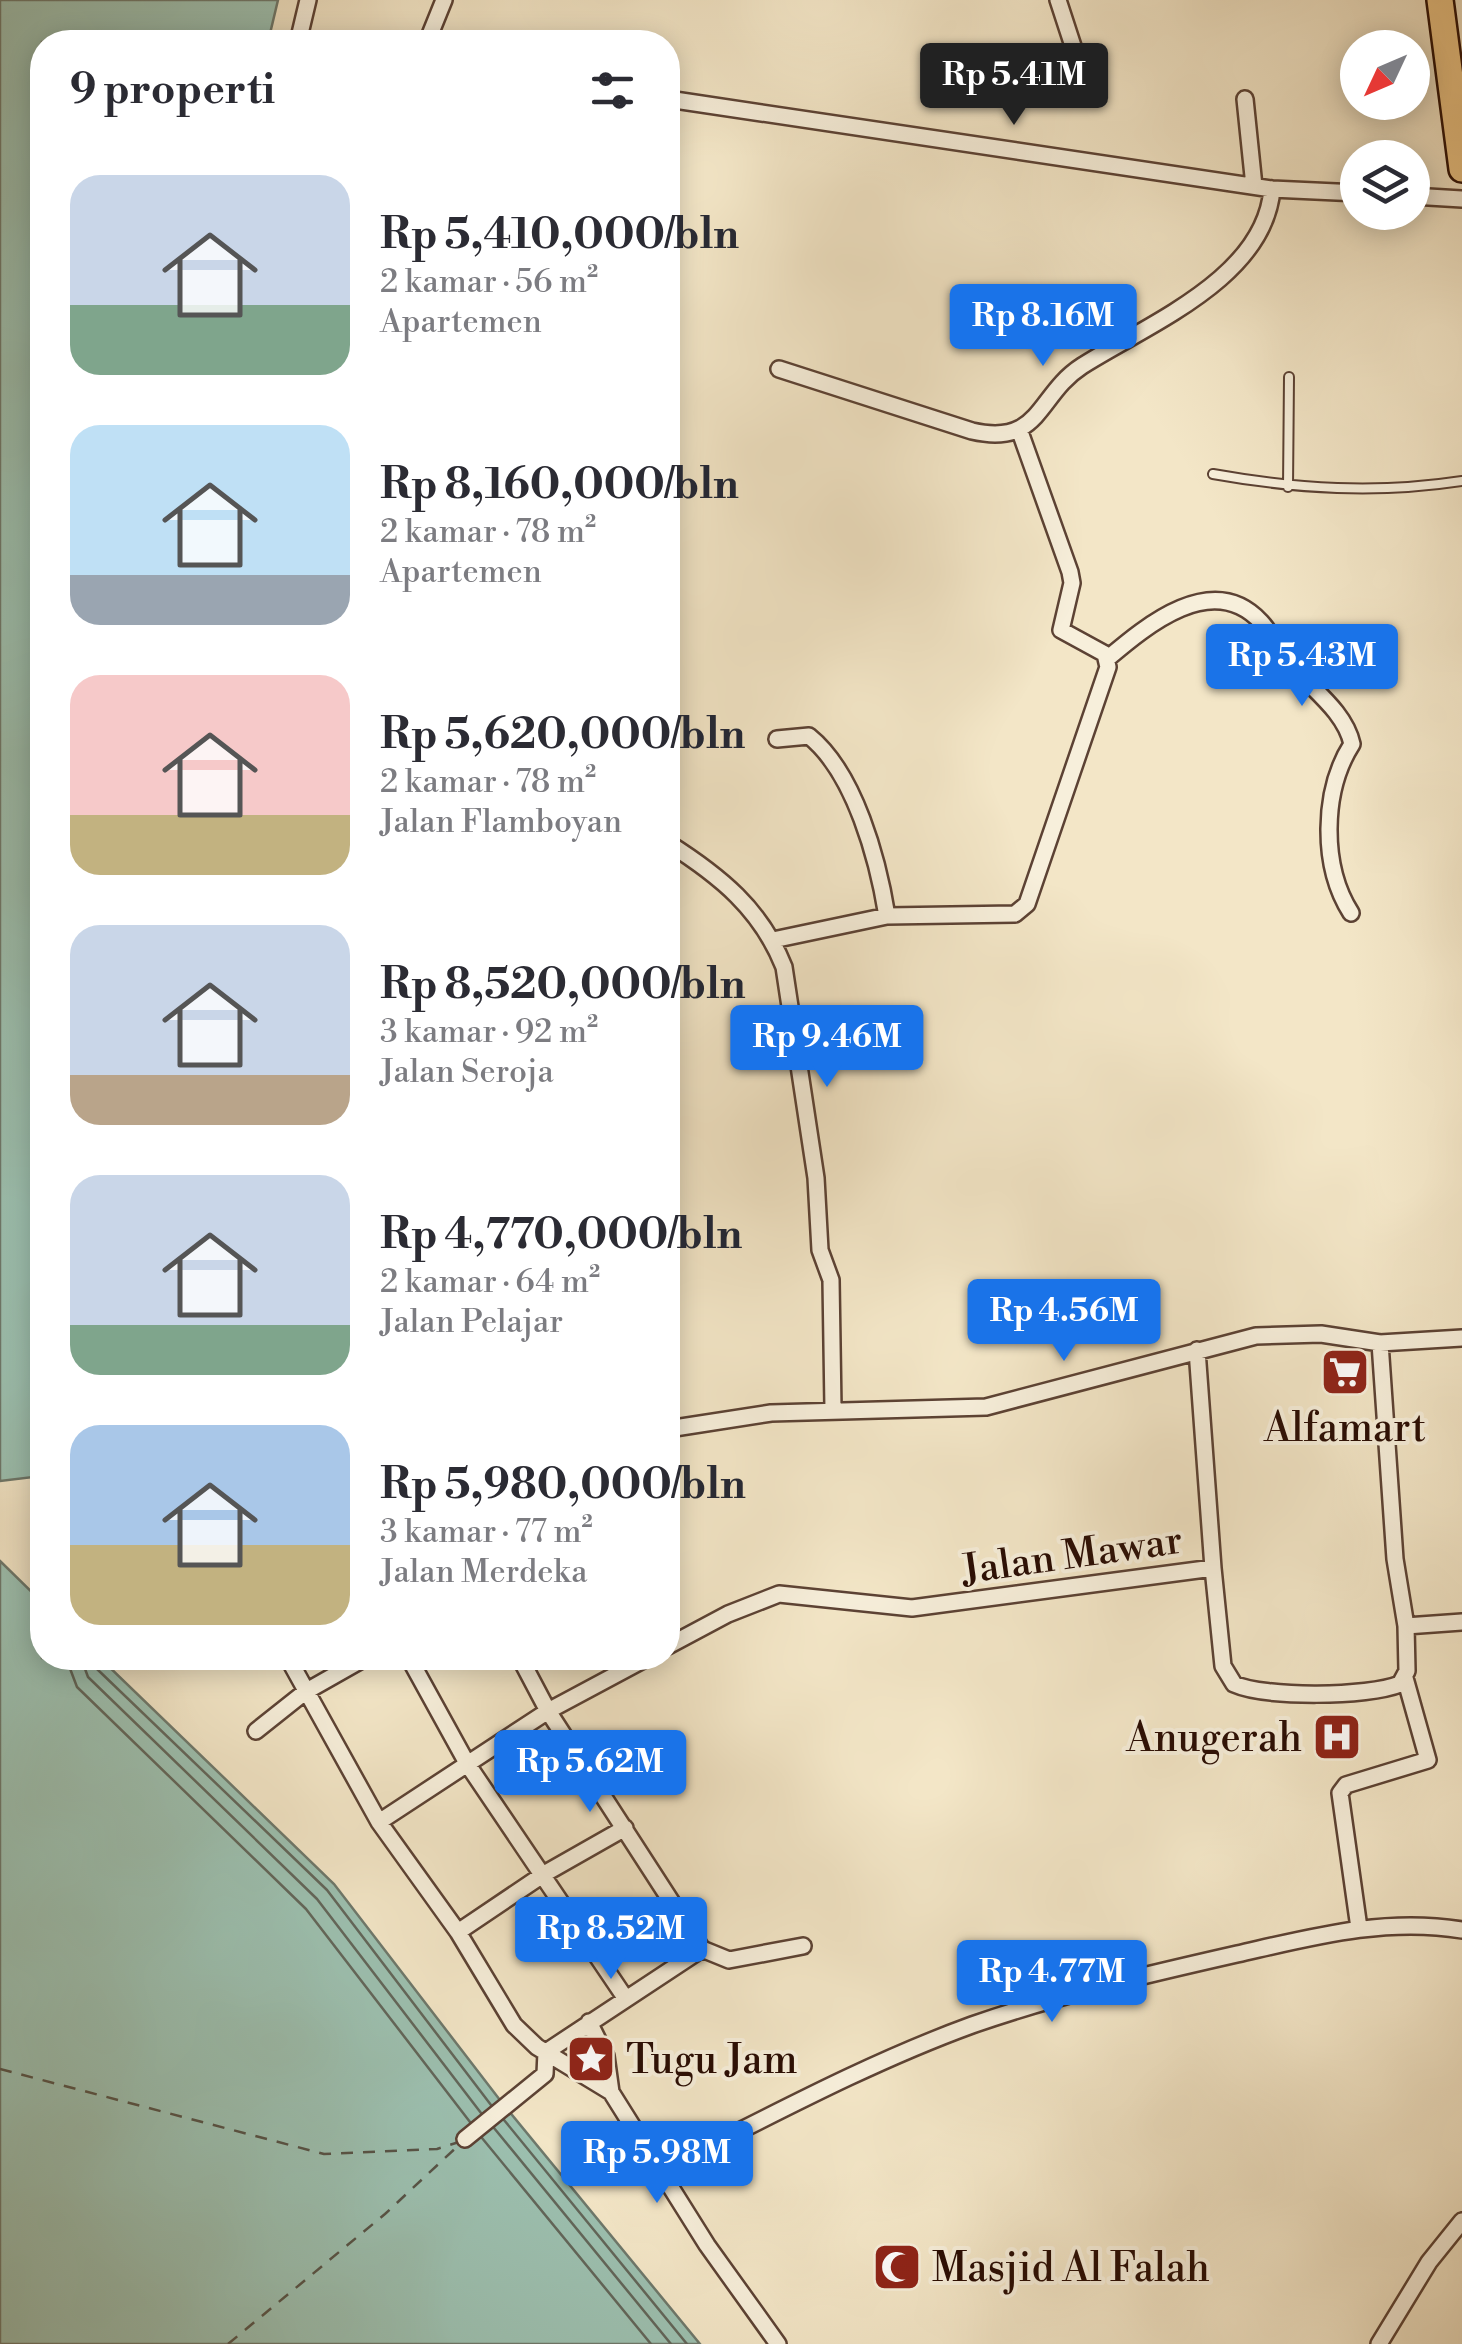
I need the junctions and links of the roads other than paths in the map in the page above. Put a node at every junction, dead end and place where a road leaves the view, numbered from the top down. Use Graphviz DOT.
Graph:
graph roads {
  1 [pos="308,0"];
  2 [pos="444,0"];
  3 [pos="1058,0"];
  4 [pos="1440,0"];
  5 [pos="301,30"];
  6 [pos="432,30"];
  7 [pos="1074,46"];
  8 [pos="1244,99"];
  9 [pos="680,101"];
  10 [pos="1462,169"];
  11 [pos="1254,186"];
  12 [pos="1272,188"];
  13 [pos="1340,192"];
  14 [pos="1430,197"];
  15 [pos="1462,199"];
  16 [pos="780,369"];
  17 [pos="1289,376"];
  18 [pos="1019,429"];
  19 [pos="1213,474"];
  20 [pos="1462,481"];
  21 [pos="1288,488"];
  22 [pos="1107,659"];
  23 [pos="777,739"];
  24 [pos="680,852"];
  25 [pos="1351,914"];
  26 [pos="887,916"];
  27 [pos="773,940"];
  28 [pos="1462,1338"];
  29 [pos="1380,1343"];
  30 [pos="1197,1350"];
  31 [pos="833,1409"];
  32 [pos="680,1427"];
  33 [pos="1214,1568"];
  34 [pos="1462,1622"];
  35 [pos="1406,1626"];
  36 [pos="680,1640"];
  37 [pos="294,1670"];
  38 [pos="345,1670"];
  39 [pos="417,1670"];
  40 [pos="526,1670"];
  41 [pos="625,1670"];
  42 [pos="1405,1678"];
  43 [pos="306,1692"];
  44 [pos="548,1711"];
  45 [pos="256,1731"];
  46 [pos="468,1765"];
  47 [pos="379,1822"];
  48 [pos="625,1828"];
  49 [pos="544,1874"];
  50 [pos="1359,1928"];
  51 [pos="1462,1930"];
  52 [pos="458,1932"];
  53 [pos="803,1946"];
  54 [pos="702,1949"];
  55 [pos="626,1999"];
  56 [pos="589,2022"];
  57 [pos="546,2052"];
  58 [pos="611,2092"];
  59 [pos="465,2140"];
  60 [pos="662,2170"];
  61 [pos="1462,2221"];
  62 [pos="778,2344"];
  63 [pos="1379,2344"];
  1 -- 5 [label="street"];
  2 -- 6 [label="street"];
  3 -- 7 [label="street"];
  4 -- 10 [label="highway"];
  8 -- 11 [label="street"];
  9 -- 11 [label="street"];
  11 -- 12 [label="street"];
  12 -- 13 [label="street"];
  12 -- 18 [label="street"];
  14 -- 15 [label="street"];
  16 -- 18 [label="street"];
  17 -- 21 [label="lane"];
  18 -- 22 [label="street"];
  19 -- 21 [label="lane"];
  20 -- 21 [label="lane"];
  22 -- 25 [label="street"];
  22 -- 26 [label="street"];
  23 -- 26 [label="street"];
  24 -- 27 [label="street"];
  26 -- 27 [label="street"];
  27 -- 31 [label="street"];
  28 -- 29 [label="street"];
  29 -- 30 [label="street"];
  29 -- 35 [label="street"];
  30 -- 31 [label="street"];
  30 -- 33 [label="street"];
  31 -- 32 [label="street"];
  33 -- 36 [label="street, Jalan Mawar"];
  33 -- 42 [label="street, Jalan Mawar"];
  34 -- 35 [label="street"];
  35 -- 42 [label="street"];
  37 -- 43 [label="street"];
  38 -- 43 [label="street"];
  39 -- 46 [label="street"];
  40 -- 44 [label="street"];
  41 -- 44 [label="street"];
  42 -- 50 [label="street"];
  43 -- 45 [label="street"];
  43 -- 47 [label="street"];
  44 -- 46 [label="street"];
  44 -- 48 [label="street"];
  46 -- 47 [label="street"];
  46 -- 49 [label="street"];
  47 -- 52 [label="street"];
  48 -- 49 [label="street"];
  48 -- 54 [label="street"];
  49 -- 52 [label="street"];
  49 -- 55 [label="street"];
  50 -- 51 [label="street"];
  50 -- 60 [label="street"];
  52 -- 57 [label="street"];
  53 -- 54 [label="street"];
  54 -- 55 [label="street"];
  55 -- 56 [label="street"];
  56 -- 57 [label="street"];
  56 -- 58 [label="street"];
  57 -- 58 [label="street"];
  57 -- 59 [label="street"];
  58 -- 60 [label="street"];
  60 -- 62 [label="street"];
  61 -- 63 [label="street"];
}
